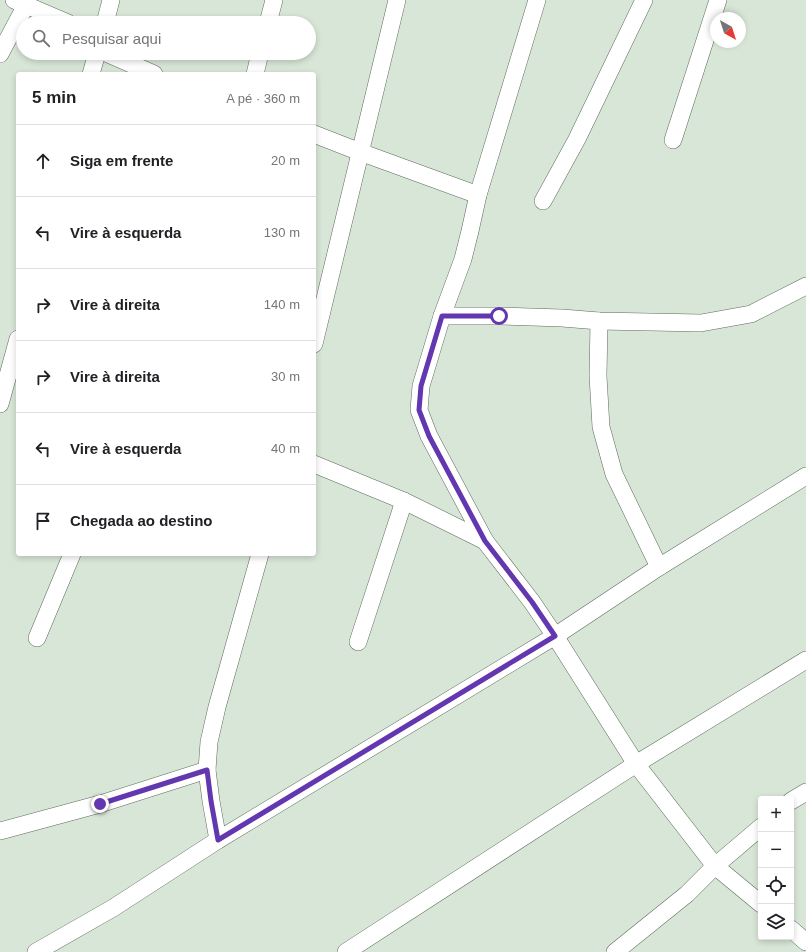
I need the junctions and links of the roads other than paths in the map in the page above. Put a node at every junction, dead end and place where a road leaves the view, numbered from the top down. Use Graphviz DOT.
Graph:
graph roads {
  1 [pos="111,0"];
  2 [pos="274,0"];
  3 [pos="397,0"];
  4 [pos="537,0"];
  5 [pos="644,0"];
  6 [pos="718,0"];
  7 [pos="20,3"];
  8 [pos="51,16"];
  9 [pos="107,16"];
  10 [pos="270,16"];
  11 [pos="0,54"];
  12 [pos="94,60"];
  13 [pos="122,60"];
  14 [pos="258,60"];
  15 [pos="91,72"];
  16 [pos="149,72"];
  17 [pos="255,72"];
  18 [pos="316,135"];
  19 [pos="672,140"];
  20 [pos="360,152"];
  21 [pos="478,195"];
  22 [pos="544,201"];
  23 [pos="806,286"];
  24 [pos="442,316"];
  25 [pos="599,321"];
  26 [pos="316,336"];
  27 [pos="16,343"];
  28 [pos="5,365"];
  29 [pos="0,404"];
  30 [pos="316,465"];
  31 [pos="806,476"];
  32 [pos="404,501"];
  33 [pos="485,541"];
  34 [pos="71,556"];
  35 [pos="259,556"];
  36 [pos="659,567"];
  37 [pos="555,636"];
  38 [pos="37,638"];
  39 [pos="358,642"];
  40 [pos="806,660"];
  41 [pos="636,764"];
  42 [pos="207,770"];
  43 [pos="806,792"];
  44 [pos="794,799"];
  45 [pos="758,830"];
  46 [pos="0,831"];
  47 [pos="218,840"];
  48 [pos="715,866"];
  49 [pos="758,902"];
  50 [pos="794,932"];
  51 [pos="806,942"];
  52 [pos="36,952"];
  53 [pos="346,952"];
  54 [pos="615,952"];
  1 -- 9 [label="street"];
  2 -- 10 [label="street"];
  3 -- 20 [label="street"];
  4 -- 21 [label="street"];
  5 -- 22 [label="street"];
  6 -- 19 [label="street"];
  7 -- 8 [label="street"];
  7 -- 11 [label="street"];
  12 -- 15 [label="street"];
  13 -- 16 [label="street"];
  14 -- 17 [label="street"];
  18 -- 20 [label="street"];
  20 -- 21 [label="street"];
  20 -- 26 [label="street"];
  21 -- 24 [label="street"];
  23 -- 25 [label="street"];
  24 -- 25 [label="street"];
  24 -- 33 [label="street"];
  25 -- 36 [label="street"];
  27 -- 28 [label="street"];
  28 -- 29 [label="street"];
  30 -- 32 [label="street"];
  31 -- 36 [label="street"];
  32 -- 33 [label="street"];
  32 -- 39 [label="street"];
  33 -- 37 [label="street"];
  34 -- 38 [label="street"];
  35 -- 42 [label="street"];
  36 -- 37 [label="street"];
  37 -- 41 [label="street"];
  37 -- 47 [label="street"];
  40 -- 41 [label="street"];
  41 -- 48 [label="street"];
  41 -- 53 [label="street"];
  42 -- 46 [label="street"];
  42 -- 47 [label="street"];
  43 -- 44 [label="street"];
  45 -- 48 [label="street"];
  47 -- 52 [label="street"];
  48 -- 49 [label="street"];
  48 -- 54 [label="street"];
  50 -- 51 [label="street"];
}
